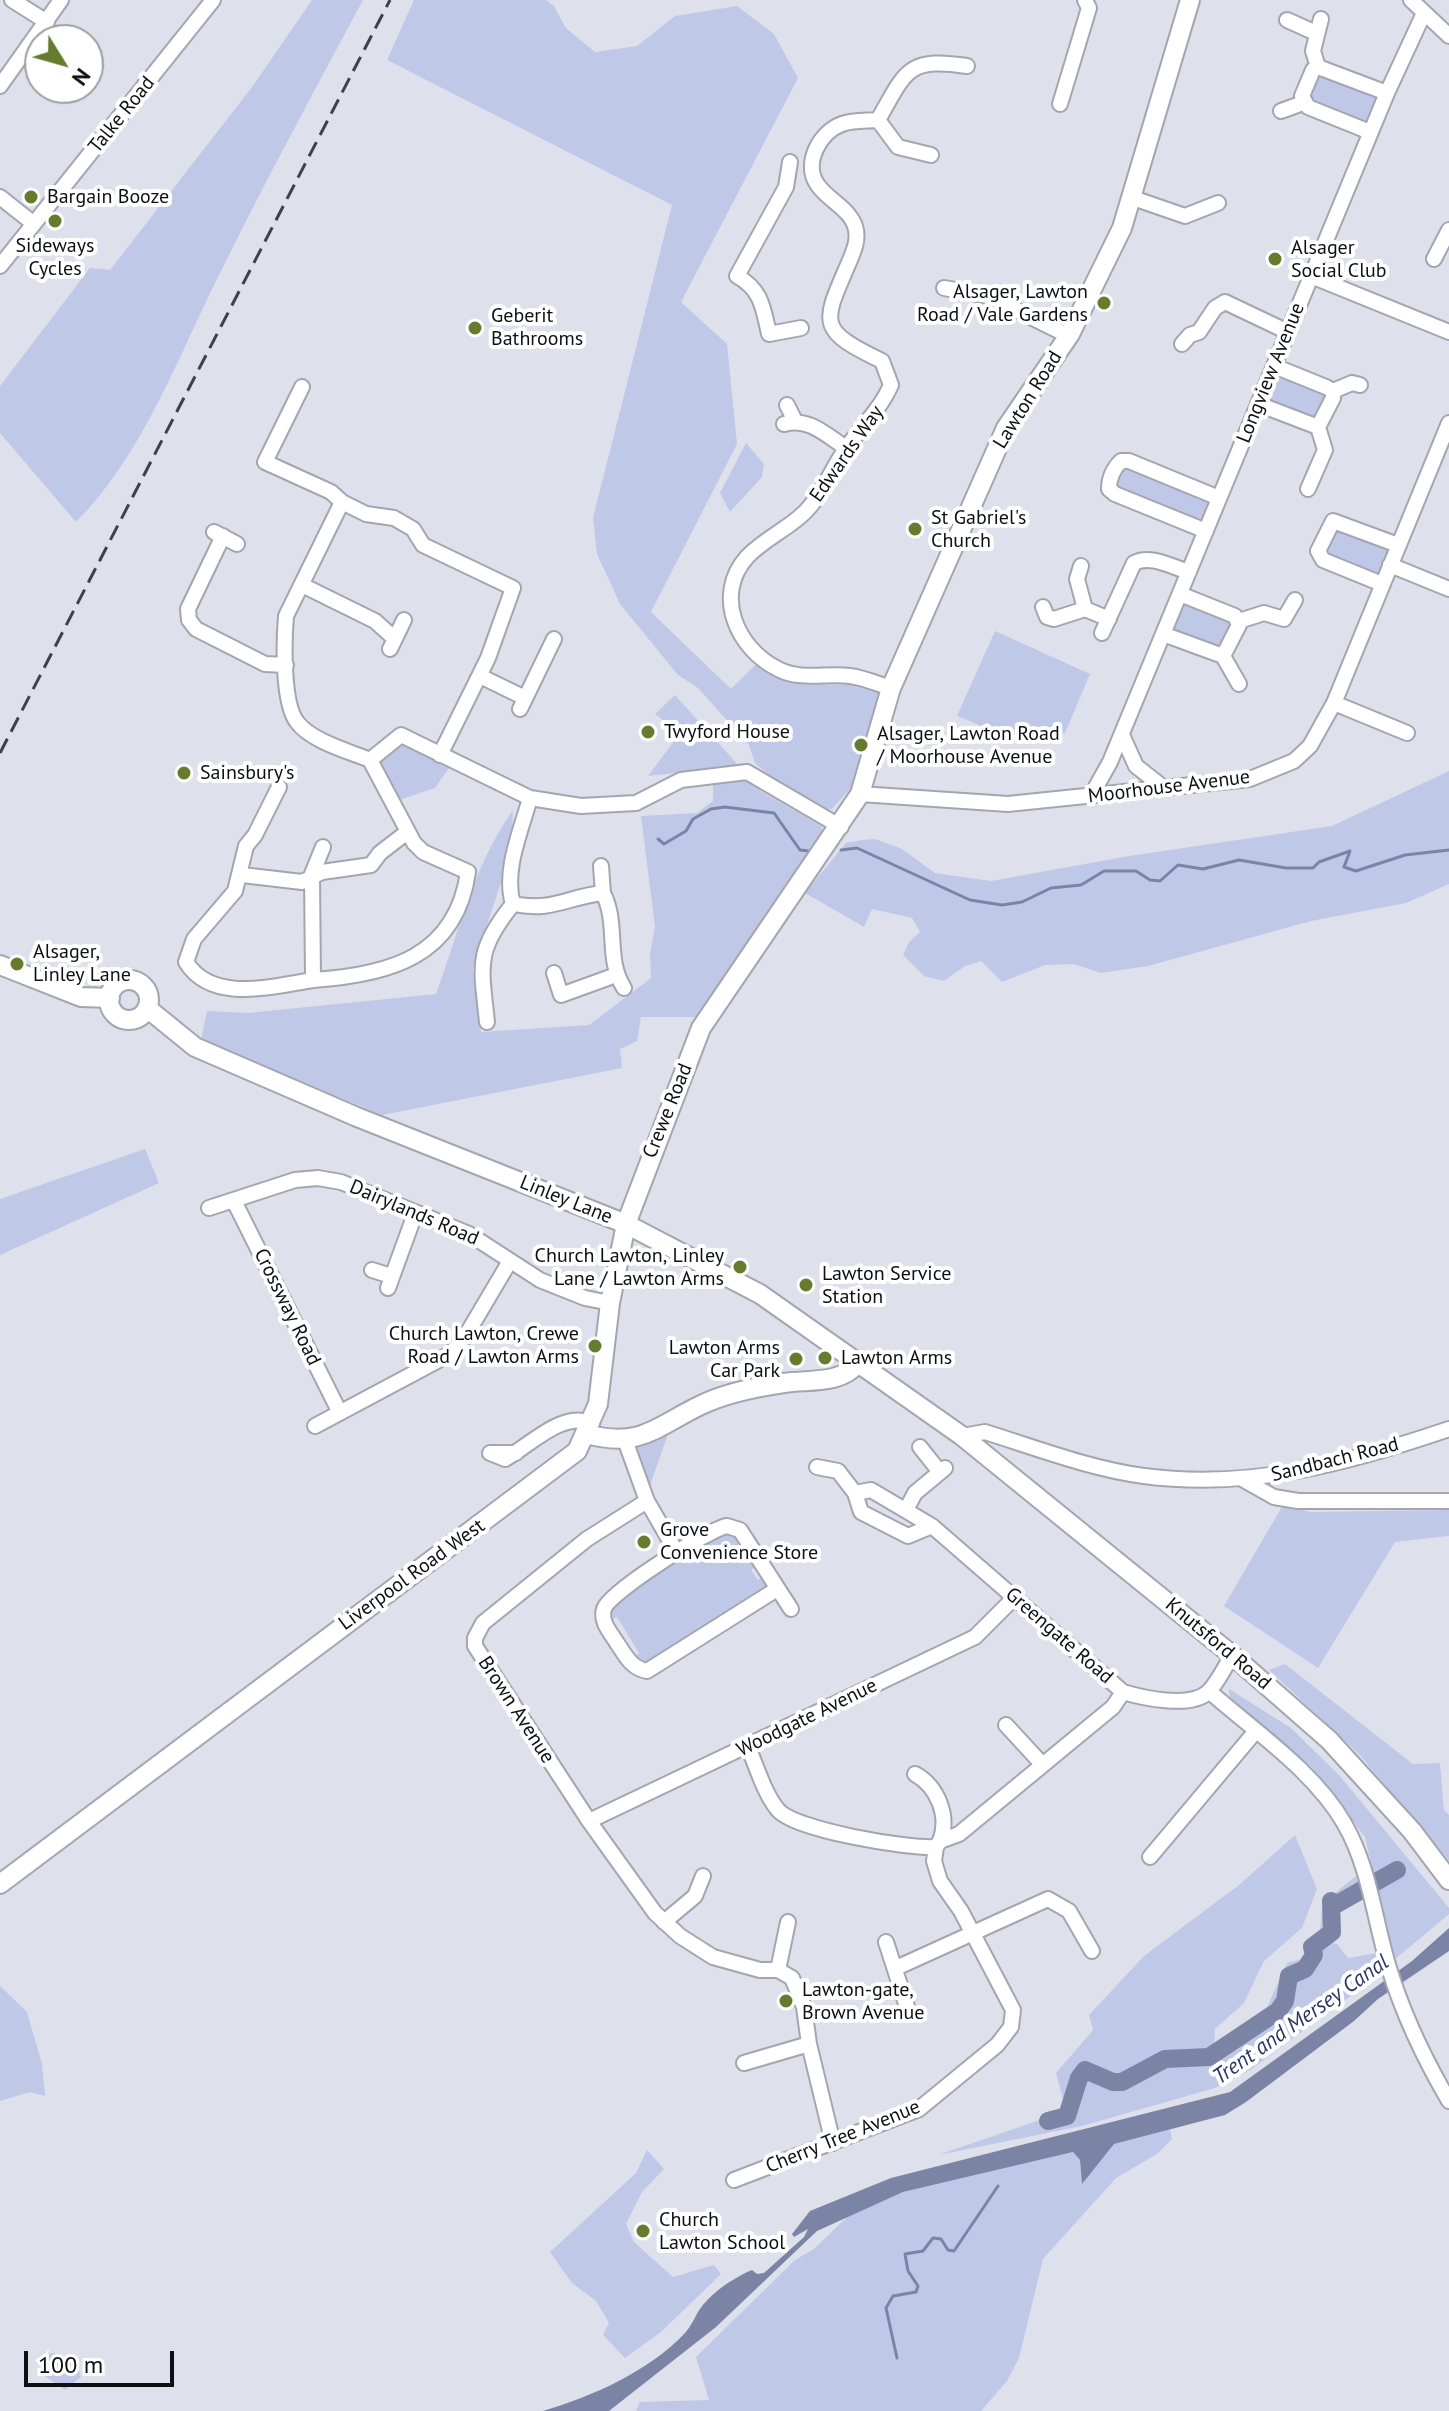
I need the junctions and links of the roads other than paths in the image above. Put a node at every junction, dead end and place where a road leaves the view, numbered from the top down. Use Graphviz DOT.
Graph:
graph roads {
  1 [pos="12,0"];
  2 [pos="61,0"];
  3 [pos="213,0"];
  4 [pos="1085,0"];
  5 [pos="1190,0"];
  6 [pos="1411,0"];
  7 [pos="1424,13"];
  8 [pos="1287,20"];
  9 [pos="47,22"];
  10 [pos="1449,36"];
  11 [pos="967,66"];
  12 [pos="1318,67"];
  13 [pos="0,86"];
  14 [pos="1387,93"];
  15 [pos="1303,103"];
  16 [pos="1060,104"];
  17 [pos="1281,111"];
  18 [pos="878,120"];
  19 [pos="1370,132"];
  20 [pos="922,159"];
  21 [pos="813,162"];
  22 [pos="0,197"];
  23 [pos="1133,198"];
  24 [pos="1218,203"];
  25 [pos="34,224"];
  26 [pos="1449,230"];
  27 [pos="1434,259"];
  28 [pos="0,266"];
  29 [pos="1311,276"];
  30 [pos="944,288"];
  31 [pos="828,323"];
  32 [pos="1288,332"];
  33 [pos="1449,332"];
  34 [pos="1069,336"];
  35 [pos="1182,344"];
  36 [pos="1274,366"];
  37 [pos="1360,385"];
  38 [pos="302,387"];
  39 [pos="1333,391"];
  40 [pos="1258,404"];
  41 [pos="787,405"];
  42 [pos="1449,423"];
  43 [pos="1318,427"];
  44 [pos="846,448"];
  45 [pos="1308,489"];
  46 [pos="1219,498"];
  47 [pos="342,502"];
  48 [pos="1206,531"];
  49 [pos="237,544"];
  50 [pos="1398,545"];
  51 [pos="1390,565"];
  52 [pos="1081,566"];
  53 [pos="1189,572"];
  54 [pos="1382,584"];
  55 [pos="302,585"];
  56 [pos="1449,589"];
  57 [pos="1180,594"];
  58 [pos="1295,600"];
  59 [pos="1043,607"];
  60 [pos="1085,609"];
  61 [pos="404,620"];
  62 [pos="1239,621"];
  63 [pos="1163,634"];
  64 [pos="554,639"];
  65 [pos="1223,656"];
  66 [pos="286,665"];
  67 [pos="480,676"];
  68 [pos="1239,684"];
  69 [pos="891,688"];
  70 [pos="1334,703"];
  71 [pos="1407,733"];
  72 [pos="1122,735"];
  73 [pos="440,755"];
  74 [pos="370,760"];
  75 [pos="279,787"];
  76 [pos="1164,788"];
  77 [pos="860,794"];
  78 [pos="1091,796"];
  79 [pos="530,798"];
  80 [pos="841,827"];
  81 [pos="406,833"];
  82 [pos="323,847"];
  83 [pos="601,866"];
  84 [pos="312,874"];
  85 [pos="242,875"];
  86 [pos="603,893"];
  87 [pos="513,904"];
  88 [pos="0,965"];
  89 [pos="554,973"];
  90 [pos="313,980"];
  91 [pos="110,998"];
  92 [pos="147,1008"];
  93 [pos="487,1022"];
  94 [pos="234,1201"];
  95 [pos="209,1208"];
  96 [pos="415,1214"];
  97 [pos="626,1224"];
  98 [pos="510,1261"];
  99 [pos="372,1270"];
  100 [pos="610,1303"];
  101 [pos="858,1363"];
  102 [pos="340,1413"];
  103 [pos="315,1426"];
  104 [pos="589,1429"];
  105 [pos="1449,1429"];
  106 [pos="962,1436"];
  107 [pos="625,1440"];
  108 [pos="920,1447"];
  109 [pos="1031,1447"];
  110 [pos="516,1453"];
  111 [pos="998,1466"];
  112 [pos="817,1467"];
  113 [pos="1297,1473"];
  114 [pos="1242,1479"];
  115 [pos="855,1493"];
  116 [pos="647,1501"];
  117 [pos="1298,1501"];
  118 [pos="1449,1501"];
  119 [pos="907,1508"];
  120 [pos="932,1526"];
  121 [pos="677,1553"];
  122 [pos="777,1589"];
  123 [pos="1014,1598"];
  124 [pos="791,1609"];
  125 [pos="1232,1655"];
  126 [pos="1209,1691"];
  127 [pos="1123,1692"];
  128 [pos="1006,1725"];
  129 [pos="1255,1732"];
  130 [pos="748,1747"];
  131 [pos="1041,1763"];
  132 [pos="915,1774"];
  133 [pos="1214,1783"];
  134 [pos="1227,1794"];
  135 [pos="589,1821"];
  136 [pos="938,1844"];
  137 [pos="1150,1857"];
  138 [pos="703,1876"];
  139 [pos="1449,1880"];
  140 [pos="0,1884"];
  141 [pos="664,1922"];
  142 [pos="788,1922"];
  143 [pos="973,1934"];
  144 [pos="886,1942"];
  145 [pos="1092,1951"];
  146 [pos="896,1968"];
  147 [pos="778,1970"];
  148 [pos="908,2010"];
  149 [pos="809,2044"];
  150 [pos="744,2063"];
  151 [pos="1449,2101"];
  152 [pos="833,2143"];
  153 [pos="734,2180"];
  1 -- 9 [label="street"];
  2 -- 9 [label="street"];
  3 -- 25 [label="street, Talke Road"];
  4 -- 16 [label="street"];
  5 -- 23 [label="main road, Lawton Road"];
  6 -- 7 [label="street"];
  7 -- 10 [label="street"];
  7 -- 14 [label="street, Longview Avenue"];
  8 -- 12 [label="street"];
  9 -- 13 [label="street"];
  11 -- 18 [label="street"];
  12 -- 14 [label="street"];
  12 -- 15 [label="street"];
  14 -- 19 [label="street, Longview Avenue"];
  15 -- 17 [label="street"];
  15 -- 19 [label="street"];
  18 -- 20 [label="street"];
  18 -- 21 [label="street"];
  19 -- 29 [label="street, Longview Avenue"];
  21 -- 31 [label="street"];
  21 -- 31 [label="street"];
  22 -- 25 [label="street"];
  23 -- 24 [label="street"];
  23 -- 34 [label="main road, Lawton Road"];
  25 -- 28 [label="street, Talke Road"];
  26 -- 27 [label="street"];
  29 -- 32 [label="street, Longview Avenue"];
  29 -- 33 [label="street"];
  30 -- 34 [label="street"];
  31 -- 44 [label="street, Edwards Way"];
  32 -- 35 [label="street"];
  32 -- 36 [label="street, Longview Avenue"];
  34 -- 69 [label="main road, Lawton Road"];
  36 -- 39 [label="street"];
  36 -- 40 [label="street, Longview Avenue"];
  37 -- 39 [label="street"];
  38 -- 47 [label="street"];
  39 -- 43 [label="street"];
  40 -- 43 [label="street"];
  40 -- 46 [label="street, Longview Avenue"];
  41 -- 44 [label="street"];
  42 -- 50 [label="street, Moorhouse Avenue"];
  43 -- 45 [label="street"];
  44 -- 69 [label="street, Edwards Way"];
  46 -- 48 [label="street, Longview Avenue"];
  46 -- 48 [label="street"];
  47 -- 55 [label="street"];
  47 -- 67 [label="street"];
  48 -- 53 [label="street, Longview Avenue"];
  49 -- 66 [label="street"];
  50 -- 51 [label="street, Moorhouse Avenue"];
  50 -- 54 [label="street"];
  51 -- 54 [label="street, Moorhouse Avenue"];
  51 -- 56 [label="street"];
  52 -- 60 [label="street"];
  53 -- 57 [label="street, Longview Avenue"];
  53 -- 60 [label="street"];
  54 -- 70 [label="street, Moorhouse Avenue"];
  55 -- 61 [label="street"];
  55 -- 66 [label="street"];
  57 -- 62 [label="street"];
  57 -- 63 [label="street, Longview Avenue"];
  58 -- 62 [label="street"];
  59 -- 60 [label="street"];
  62 -- 65 [label="street"];
  63 -- 65 [label="street"];
  63 -- 72 [label="street, Longview Avenue"];
  64 -- 67 [label="street"];
  65 -- 68 [label="street"];
  66 -- 74 [label="street"];
  67 -- 73 [label="street"];
  69 -- 77 [label="main road, Lawton Road"];
  70 -- 71 [label="street"];
  70 -- 76 [label="street, Moorhouse Avenue"];
  72 -- 76 [label="street"];
  72 -- 78 [label="street, Longview Avenue"];
  73 -- 74 [label="street"];
  73 -- 79 [label="street"];
  74 -- 81 [label="street"];
  75 -- 85 [label="street"];
  76 -- 78 [label="street, Moorhouse Avenue"];
  77 -- 78 [label="street, Moorhouse Avenue"];
  77 -- 80 [label="main road, Lawton Road"];
  79 -- 80 [label="street"];
  79 -- 87 [label="street"];
  80 -- 97 [label="main road, Crewe Road"];
  81 -- 84 [label="street"];
  81 -- 90 [label="street"];
  82 -- 84 [label="street"];
  83 -- 86 [label="street"];
  84 -- 85 [label="street"];
  84 -- 90 [label="street"];
  85 -- 90 [label="street"];
  86 -- 87 [label="street"];
  86 -- 89 [label="street"];
  87 -- 93 [label="street"];
  88 -- 91 [label="main road"];
  91 -- 92 [label="main road"];
  91 -- 92 [label="main road"];
  92 -- 97 [label="main road, Linley Lane"];
  94 -- 95 [label="street, Dairylands Road"];
  94 -- 96 [label="street, Dairylands Road"];
  94 -- 102 [label="street, Crossway Road"];
  96 -- 98 [label="street, Dairylands Road"];
  96 -- 99 [label="street"];
  97 -- 100 [label="main road, Crewe Road"];
  97 -- 101 [label="main road, Linley Lane"];
  98 -- 100 [label="street, Dairylands Road"];
  98 -- 102 [label="street"];
  100 -- 104 [label="main road, Crewe Road"];
  101 -- 106 [label="main road, Linley Lane"];
  101 -- 107 [label="main road"];
  102 -- 103 [label="street"];
  104 -- 107 [label="main road"];
  104 -- 110 [label="street"];
  104 -- 140 [label="main road, Liverpool Road West"];
  105 -- 113 [label="street, Sandbach Road"];
  106 -- 109 [label="street, Sandbach Road"];
  106 -- 111 [label="main road, Knutsford Road"];
  107 -- 116 [label="street"];
  108 -- 119 [label="street"];
  109 -- 111 [label="street"];
  109 -- 114 [label="street, Sandbach Road"];
  111 -- 125 [label="main road, Knutsford Road"];
  112 -- 115 [label="street, Greengate Road"];
  113 -- 114 [label="street, Sandbach Road"];
  113 -- 117 [label="street"];
  114 -- 117 [label="street"];
  115 -- 119 [label="street, Greengate Road"];
  115 -- 120 [label="street, Greengate Road"];
  116 -- 121 [label="street"];
  116 -- 135 [label="street, Brown Avenue"];
  117 -- 118 [label="street"];
  119 -- 120 [label="street, Greengate Road"];
  120 -- 123 [label="street, Greengate Road"];
  121 -- 122 [label="street"];
  121 -- 122 [label="street"];
  122 -- 124 [label="street"];
  123 -- 127 [label="street, Greengate Road"];
  123 -- 130 [label="street, Woodgate Avenue"];
  125 -- 126 [label="street"];
  125 -- 139 [label="main road, Knutsford Road"];
  126 -- 127 [label="street, Greengate Road"];
  126 -- 129 [label="street"];
  127 -- 131 [label="street"];
  128 -- 131 [label="street"];
  129 -- 133 [label="street"];
  129 -- 151 [label="street"];
  130 -- 135 [label="street, Woodgate Avenue"];
  130 -- 136 [label="street"];
  131 -- 136 [label="street"];
  132 -- 136 [label="street, Cherry Tree Avenue"];
  133 -- 134 [label="street"];
  133 -- 137 [label="street"];
  135 -- 141 [label="street, Brown Avenue"];
  136 -- 143 [label="street, Cherry Tree Avenue"];
  138 -- 141 [label="street"];
  141 -- 147 [label="street, Brown Avenue"];
  142 -- 147 [label="street"];
  143 -- 145 [label="street"];
  143 -- 146 [label="street"];
  143 -- 152 [label="street, Cherry Tree Avenue"];
  144 -- 146 [label="street"];
  146 -- 148 [label="street"];
  147 -- 149 [label="street"];
  149 -- 150 [label="street"];
  149 -- 152 [label="street"];
  152 -- 153 [label="street, Cherry Tree Avenue"];
}
